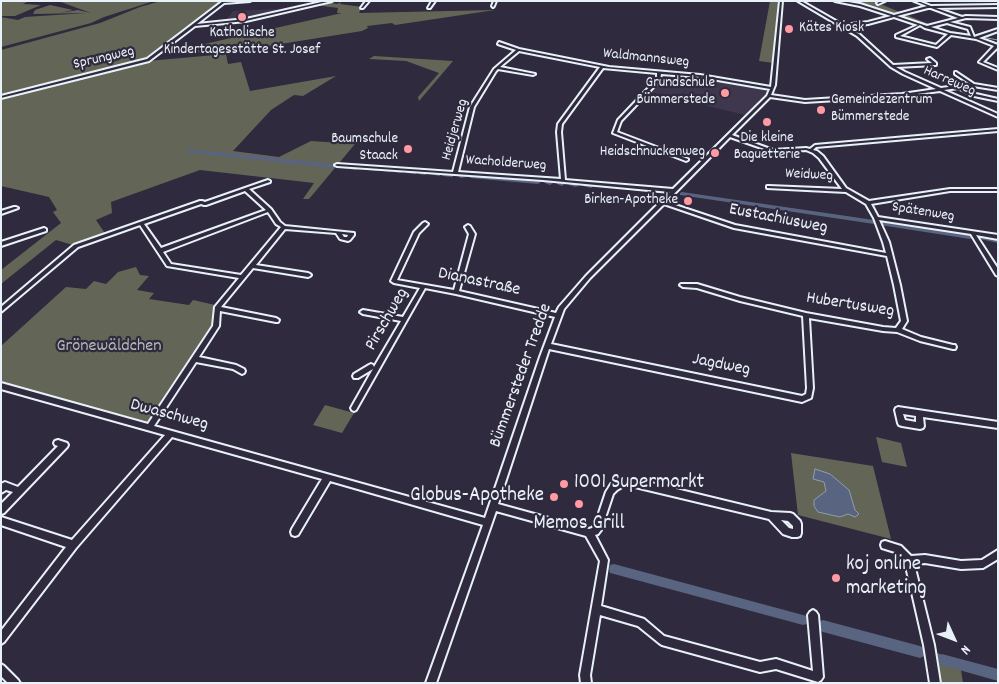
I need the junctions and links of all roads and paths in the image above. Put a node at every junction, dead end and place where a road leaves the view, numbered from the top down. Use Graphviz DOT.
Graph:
graph roads {
  1 [pos="250,1"];
  2 [pos="331,1"];
  3 [pos="368,1"];
  4 [pos="434,1"];
  5 [pos="495,1"];
  6 [pos="782,1"];
  7 [pos="800,1"];
  8 [pos="836,1"];
  9 [pos="884,1"];
  10 [pos="916,1"];
  11 [pos="976,1"];
  12 [pos="225,2"];
  13 [pos="878,3"];
  14 [pos="493,6"];
  15 [pos="985,6"];
  16 [pos="990,6"];
  17 [pos="998,6"];
  18 [pos="362,7"];
  19 [pos="429,7"];
  20 [pos="928,7"];
  21 [pos="998,12"];
  22 [pos="894,16"];
  23 [pos="961,18"];
  24 [pos="998,18"];
  25 [pos="948,22"];
  26 [pos="194,25"];
  27 [pos="919,25"];
  28 [pos="844,26"];
  29 [pos="925,27"];
  30 [pos="998,30"];
  31 [pos="950,34"];
  32 [pos="974,37"];
  33 [pos="498,43"];
  34 [pos="997,46"];
  35 [pos="518,50"];
  36 [pos="929,59"];
  37 [pos="892,66"];
  38 [pos="602,67"];
  39 [pos="498,68"];
  40 [pos="998,70"];
  41 [pos="659,73"];
  42 [pos="956,73"];
  43 [pos="533,74"];
  44 [pos="973,85"];
  45 [pos="956,86"];
  46 [pos="772,88"];
  47 [pos="998,89"];
  48 [pos="939,90"];
  49 [pos="769,96"];
  50 [pos="1,97"];
  51 [pos="998,100"];
  52 [pos="998,116"];
  53 [pos="998,130"];
  54 [pos="729,135"];
  55 [pos="811,150"];
  56 [pos="686,160"];
  57 [pos="337,165"];
  58 [pos="456,173"];
  59 [pos="268,181"];
  60 [pos="563,181"];
  61 [pos="769,187"];
  62 [pos="246,189"];
  63 [pos="998,190"];
  64 [pos="674,191"];
  65 [pos="847,191"];
  66 [pos="663,202"];
  67 [pos="868,203"];
  68 [pos="16,208"];
  69 [pos="269,210"];
  70 [pos="1,213"];
  71 [pos="876,218"];
  72 [pos="141,223"];
  73 [pos="426,224"];
  74 [pos="468,226"];
  75 [pos="284,227"];
  76 [pos="44,230"];
  77 [pos="338,232"];
  78 [pos="973,234"];
  79 [pos="998,237"];
  80 [pos="1,244"];
  81 [pos="159,251"];
  82 [pos="890,255"];
  83 [pos="253,266"];
  84 [pos="998,274"];
  85 [pos="308,275"];
  86 [pos="242,277"];
  87 [pos="394,281"];
  88 [pos="683,285"];
  89 [pos="424,286"];
  90 [pos="456,292"];
  91 [pos="218,308"];
  92 [pos="1,310"];
  93 [pos="363,312"];
  94 [pos="806,315"];
  95 [pos="557,316"];
  96 [pos="276,320"];
  97 [pos="405,320"];
  98 [pos="898,330"];
  99 [pos="546,346"];
  100 [pos="953,347"];
  101 [pos="194,359"];
  102 [pos="366,360"];
  103 [pos="374,368"];
  104 [pos="242,370"];
  105 [pos="356,376"];
  106 [pos="1,386"];
  107 [pos="354,408"];
  108 [pos="919,413"];
  109 [pos="998,425"];
  110 [pos="148,428"];
  111 [pos="170,434"];
  112 [pos="58,443"];
  113 [pos="328,477"];
  114 [pos="1,490"];
  115 [pos="19,491"];
  116 [pos="493,506"];
  117 [pos="1,510"];
  118 [pos="772,516"];
  119 [pos="1,521"];
  120 [pos="487,522"];
  121 [pos="295,532"];
  122 [pos="589,533"];
  123 [pos="74,545"];
  124 [pos="885,545"];
  125 [pos="998,554"];
  126 [pos="909,560"];
  127 [pos="596,609"];
  128 [pos="813,615"];
  129 [pos="1,639"];
  130 [pos="1,669"];
  131 [pos="818,680"];
  132 [pos="15,683"];
  133 [pos="431,683"];
  134 [pos="586,683"];
  135 [pos="935,683"];
  1 -- 12 [label="street"];
  2 -- 26 [label="street"];
  3 -- 18 [label="street"];
  4 -- 19 [label="street"];
  5 -- 14 [label="street"];
  6 -- 46 [label="street, Bümmersteder Tredde"];
  7 -- 28 [label="street, Harreweg"];
  8 -- 22 [label="street"];
  9 -- 13 [label="street"];
  10 -- 20 [label="street"];
  11 -- 15 [label="street"];
  12 -- 26 [label="street, Sprungweg"];
  15 -- 16 [label="street"];
  15 -- 20 [label="street"];
  16 -- 17 [label="street"];
  16 -- 21 [label="street"];
  20 -- 22 [label="street"];
  20 -- 23 [label="street"];
  22 -- 27 [label="street"];
  22 -- 28 [label="street"];
  23 -- 24 [label="street"];
  23 -- 25 [label="street"];
  25 -- 29 [label="street"];
  25 -- 32 [label="street"];
  26 -- 50 [label="street, Sprungweg"];
  27 -- 29 [label="street"];
  27 -- 31 [label="street"];
  28 -- 37 [label="street, Harreweg"];
  29 -- 31 [label="street"];
  30 -- 32 [label="street"];
  31 -- 32 [label="street"];
  32 -- 34 [label="street"];
  33 -- 35 [label="street, Waldmannsweg"];
  34 -- 40 [label="street"];
  35 -- 38 [label="street, Waldmannsweg"];
  35 -- 39 [label="street, Heidjerweg"];
  36 -- 37 [label="street, Harreweg"];
  37 -- 48 [label="street, Harreweg"];
  38 -- 41 [label="street, Waldmannsweg"];
  38 -- 60 [label="street"];
  39 -- 43 [label="street"];
  39 -- 58 [label="street, Heidjerweg"];
  41 -- 46 [label="street, Waldmannsweg"];
  41 -- 56 [label="street"];
  42 -- 44 [label="street"];
  44 -- 45 [label="street"];
  44 -- 47 [label="street"];
  45 -- 48 [label="street"];
  45 -- 51 [label="street"];
  46 -- 49 [label="street, Bümmersteder Tredde"];
  48 -- 49 [label="street"];
  48 -- 52 [label="street, Harreweg"];
  49 -- 54 [label="street, Bümmersteder Tredde"];
  53 -- 55 [label="street"];
  54 -- 55 [label="street"];
  54 -- 64 [label="street, Bümmersteder Tredde"];
  55 -- 65 [label="street, Spätenweg"];
  57 -- 58 [label="street, Wacholderweg"];
  58 -- 60 [label="street, Wacholderweg"];
  59 -- 62 [label="street"];
  60 -- 64 [label="street, Wacholderweg"];
  61 -- 65 [label="street, Weidweg"];
  62 -- 69 [label="street"];
  62 -- 72 [label="street"];
  63 -- 67 [label="street"];
  64 -- 66 [label="street, Bümmersteder Tredde"];
  65 -- 67 [label="street, Spätenweg"];
  66 -- 82 [label="street, Eustachiusweg"];
  66 -- 95 [label="street, Bümmersteder Tredde"];
  67 -- 71 [label="street, Spätenweg"];
  68 -- 70 [label="street"];
  69 -- 75 [label="street"];
  69 -- 81 [label="street"];
  71 -- 78 [label="street, Spätenweg"];
  71 -- 82 [label="street, Hubertusweg"];
  72 -- 81 [label="street"];
  72 -- 92 [label="street"];
  73 -- 87 [label="street"];
  74 -- 90 [label="street"];
  75 -- 77 [label="street"];
  75 -- 83 [label="street"];
  76 -- 80 [label="street"];
  78 -- 79 [label="street, Spätenweg"];
  78 -- 84 [label="street"];
  81 -- 86 [label="street"];
  82 -- 98 [label="street, Hubertusweg"];
  83 -- 85 [label="street"];
  83 -- 86 [label="street"];
  86 -- 91 [label="street"];
  87 -- 89 [label="street, Dianastraße"];
  88 -- 94 [label="street, Hubertusweg"];
  89 -- 90 [label="street, Dianastraße"];
  89 -- 97 [label="street, Pirschweg"];
  90 -- 95 [label="street, Dianastraße"];
  91 -- 96 [label="street"];
  91 -- 101 [label="street"];
  93 -- 97 [label="street"];
  94 -- 98 [label="street, Hubertusweg"];
  94 -- 99 [label="street, Jagdweg"];
  95 -- 99 [label="street, Bümmersteder Tredde"];
  97 -- 103 [label="street, Pirschweg"];
  98 -- 100 [label="street"];
  99 -- 116 [label="street, Bümmersteder Tredde"];
  101 -- 104 [label="street"];
  101 -- 110 [label="street"];
  102 -- 103 [label="street, Pirschweg"];
  103 -- 105 [label="street, Pirschweg"];
  103 -- 107 [label="street, Pirschweg"];
  106 -- 110 [label="street, Dwaschweg"];
  108 -- 109 [label="street"];
  110 -- 111 [label="street, Dwaschweg"];
  111 -- 113 [label="street, Dwaschweg"];
  111 -- 123 [label="street"];
  112 -- 115 [label="street"];
  113 -- 120 [label="street, Dwaschweg"];
  113 -- 121 [label="street"];
  114 -- 115 [label="street"];
  115 -- 117 [label="street"];
  116 -- 120 [label="street, Bümmersteder Tredde"];
  116 -- 122 [label="street"];
  118 -- 122 [label="street"];
  119 -- 123 [label="street"];
  120 -- 133 [label="street, Bümmersteder Tredde"];
  122 -- 127 [label="street"];
  123 -- 129 [label="street"];
  124 -- 126 [label="street"];
  125 -- 126 [label="street"];
  126 -- 135 [label="street"];
  127 -- 131 [label="street"];
  127 -- 134 [label="street"];
  128 -- 131 [label="street"];
  130 -- 132 [label="street"];
}
